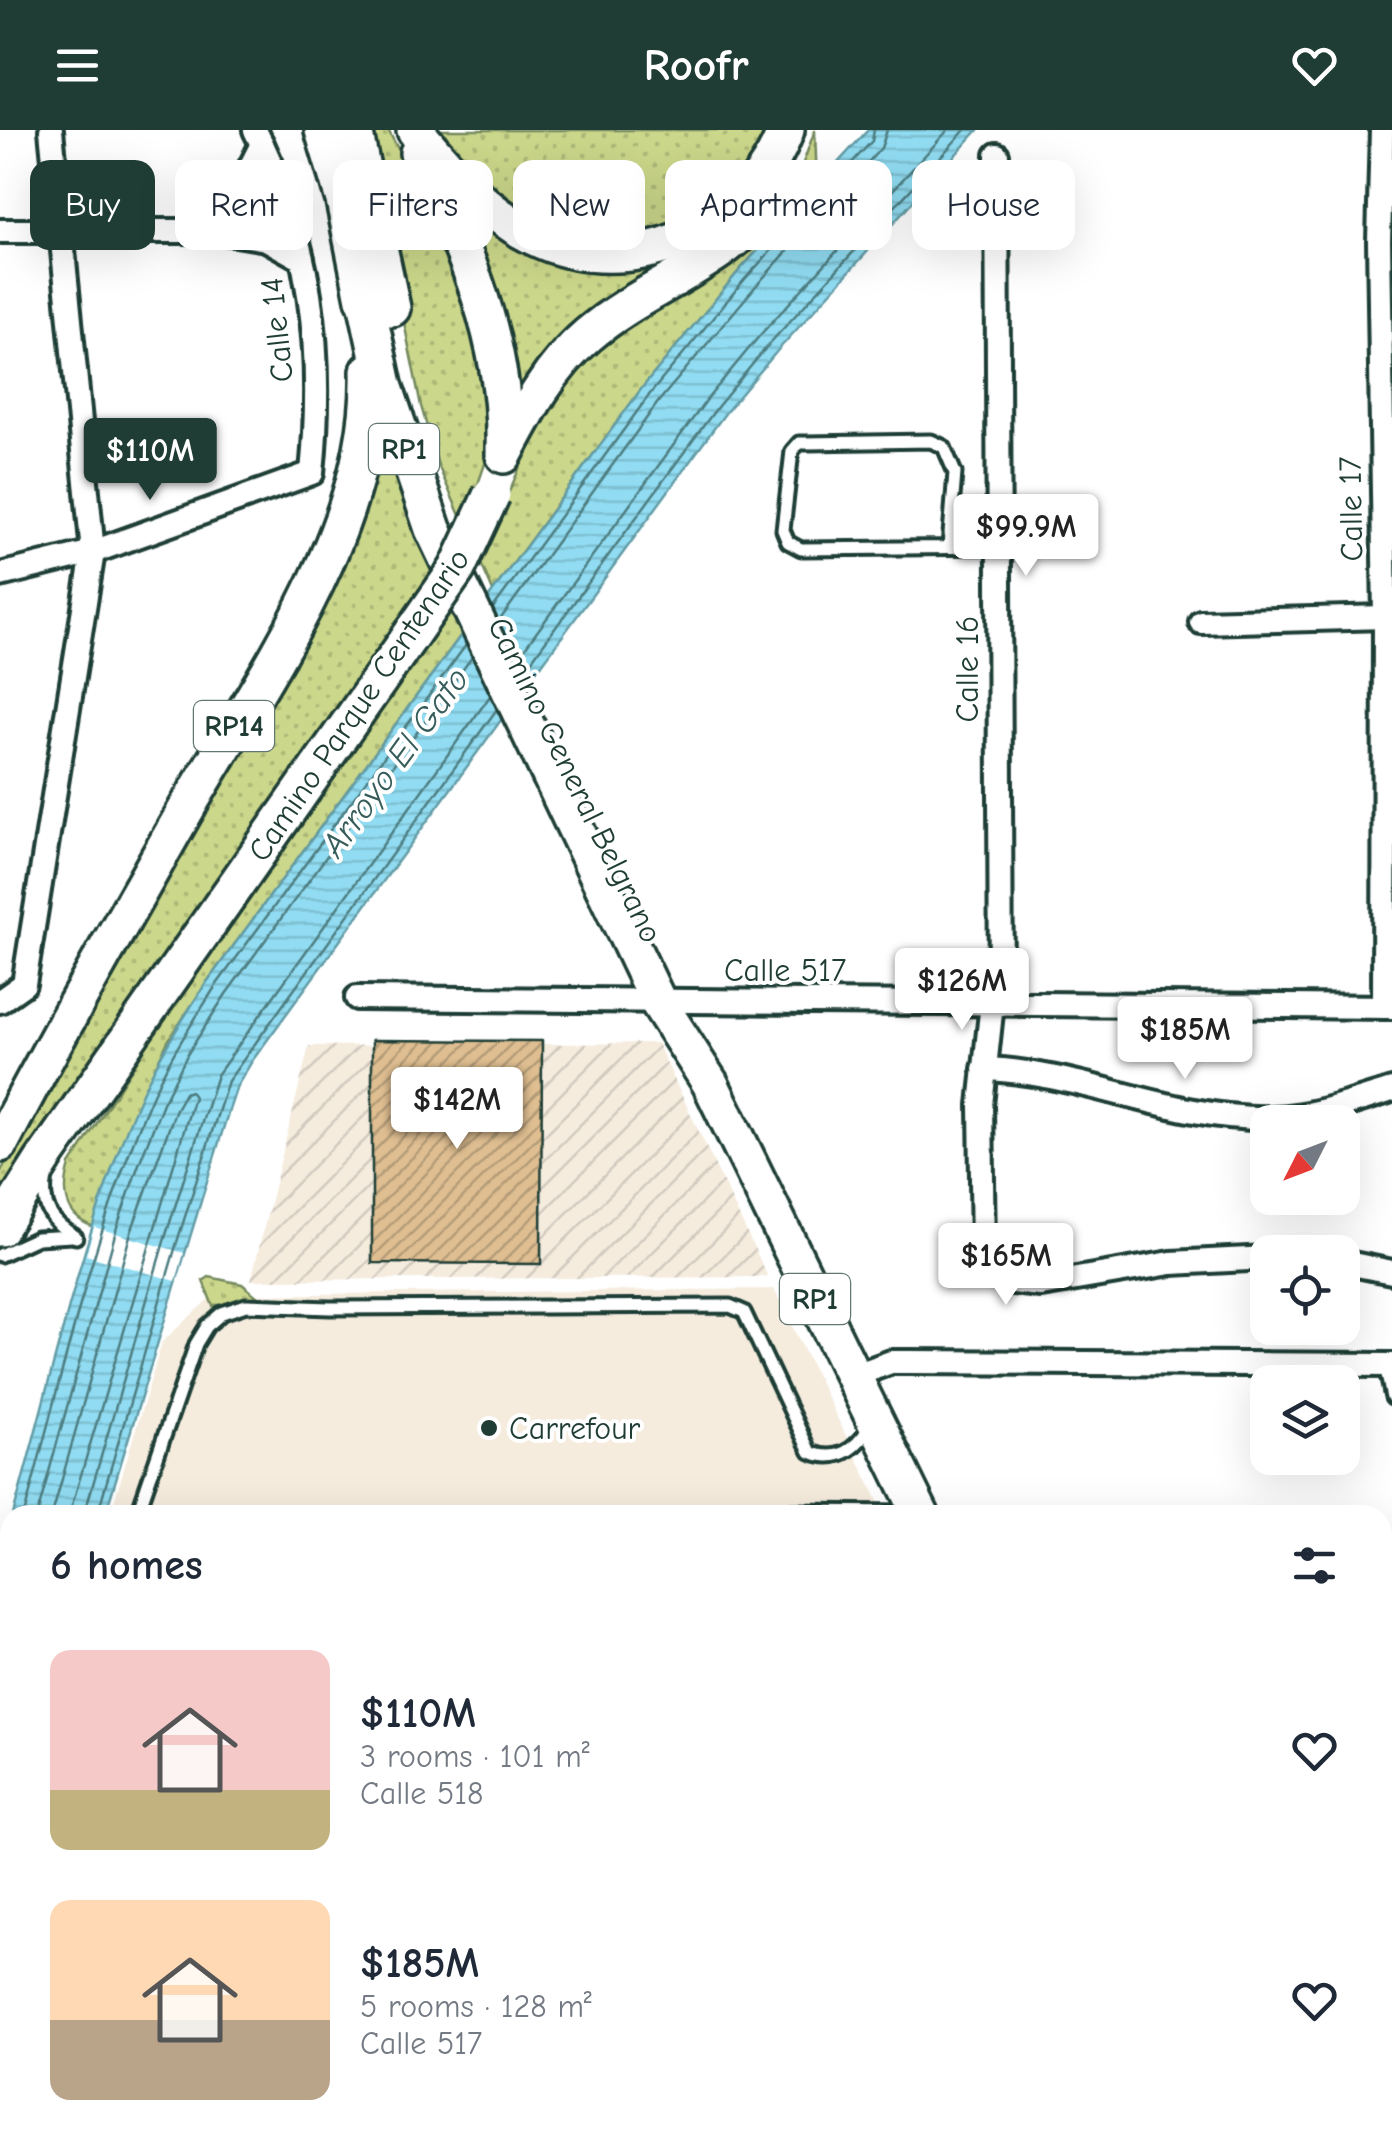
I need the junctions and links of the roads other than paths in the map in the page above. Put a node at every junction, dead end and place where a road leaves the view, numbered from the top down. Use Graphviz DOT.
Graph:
graph roads {
  1 [pos="52,130"];
  2 [pos="323,130"];
  3 [pos="354,130"];
  4 [pos="406,130"];
  5 [pos="415,130"];
  6 [pos="786,130"];
  7 [pos="805,130"];
  8 [pos="1382,130"];
  9 [pos="259,137"];
  10 [pos="997,155"];
  11 [pos="55,160"];
  12 [pos="249,160"];
  13 [pos="0,230"];
  14 [pos="30,231"];
  15 [pos="1386,240"];
  16 [pos="65,250"];
  17 [pos="287,250"];
  18 [pos="302,258"];
  19 [pos="361,278"];
  20 [pos="504,456"];
  21 [pos="949,547"];
  22 [pos="999,547"];
  23 [pos="93,552"];
  24 [pos="0,575"];
  25 [pos="478,602"];
  26 [pos="1385,617"];
  27 [pos="1201,622"];
  28 [pos="357,998"];
  29 [pos="0,1001"];
  30 [pos="670,1002"];
  31 [pos="997,1004"];
  32 [pos="1388,1007"];
  33 [pos="984,1069"];
  34 [pos="1392,1090"];
  35 [pos="66,1127"];
  36 [pos="0,1144"];
  37 [pos="0,1228"];
  38 [pos="0,1255"];
  39 [pos="1250,1259"];
  40 [pos="1360,1266"];
  41 [pos="1392,1272"];
  42 [pos="1388,1365"];
  43 [pos="853,1376"];
  44 [pos="1392,1398"];
  45 [pos="874,1420"];
  46 [pos="140,1505"];
  47 [pos="916,1505"];
  1 -- 11 [label="street"];
  2 -- 19 [label="main road, RP1"];
  3 -- 25 [label="main road, Camino General Belgrano / RP1"];
  4 -- 20 [label="main road, Camino Parque Centenario / RP14"];
  5 -- 6 [label="main road"];
  7 -- 20 [label="main road"];
  8 -- 15 [label="street, Calle 17"];
  9 -- 12 [label="street"];
  9 -- 18 [label="street, Calle 14"];
  10 -- 22 [label="street, Calle 16"];
  13 -- 14 [label="street"];
  15 -- 26 [label="street, Calle 17"];
  16 -- 23 [label="street"];
  17 -- 18 [label="street"];
  18 -- 23 [label="street, Calle 14"];
  19 -- 25 [label="main road, Camino General Belgrano / RP1"];
  19 -- 36 [label="main road, RP14"];
  20 -- 35 [label="main road, Camino Parque Centenario / RP14, bridge"];
  21 -- 21 [label="lane"];
  21 -- 22 [label="lane"];
  22 -- 31 [label="street, Calle 16"];
  23 -- 24 [label="street"];
  23 -- 29 [label="street"];
  25 -- 30 [label="main road, Camino General Belgrano / RP1"];
  26 -- 27 [label="street"];
  26 -- 32 [label="street, Calle 17"];
  28 -- 30 [label="street, Calle 517"];
  30 -- 31 [label="street, Calle 517"];
  30 -- 43 [label="main road, Camino General Belgrano / RP1"];
  31 -- 32 [label="street, Calle 517"];
  31 -- 33 [label="street, Calle 16"];
  33 -- 34 [label="street"];
  33 -- 39 [label="street, Calle 16"];
  35 -- 37 [label="main road, Camino Parque Centenario / RP14"];
  35 -- 38 [label="lane"];
  40 -- 41 [label="street"];
  42 -- 43 [label="street"];
  42 -- 44 [label="lane"];
  43 -- 45 [label="main road, Camino General Belgrano / RP1"];
  45 -- 46 [label="lane"];
  45 -- 47 [label="main road, Camino General Belgrano / RP1"];
}
